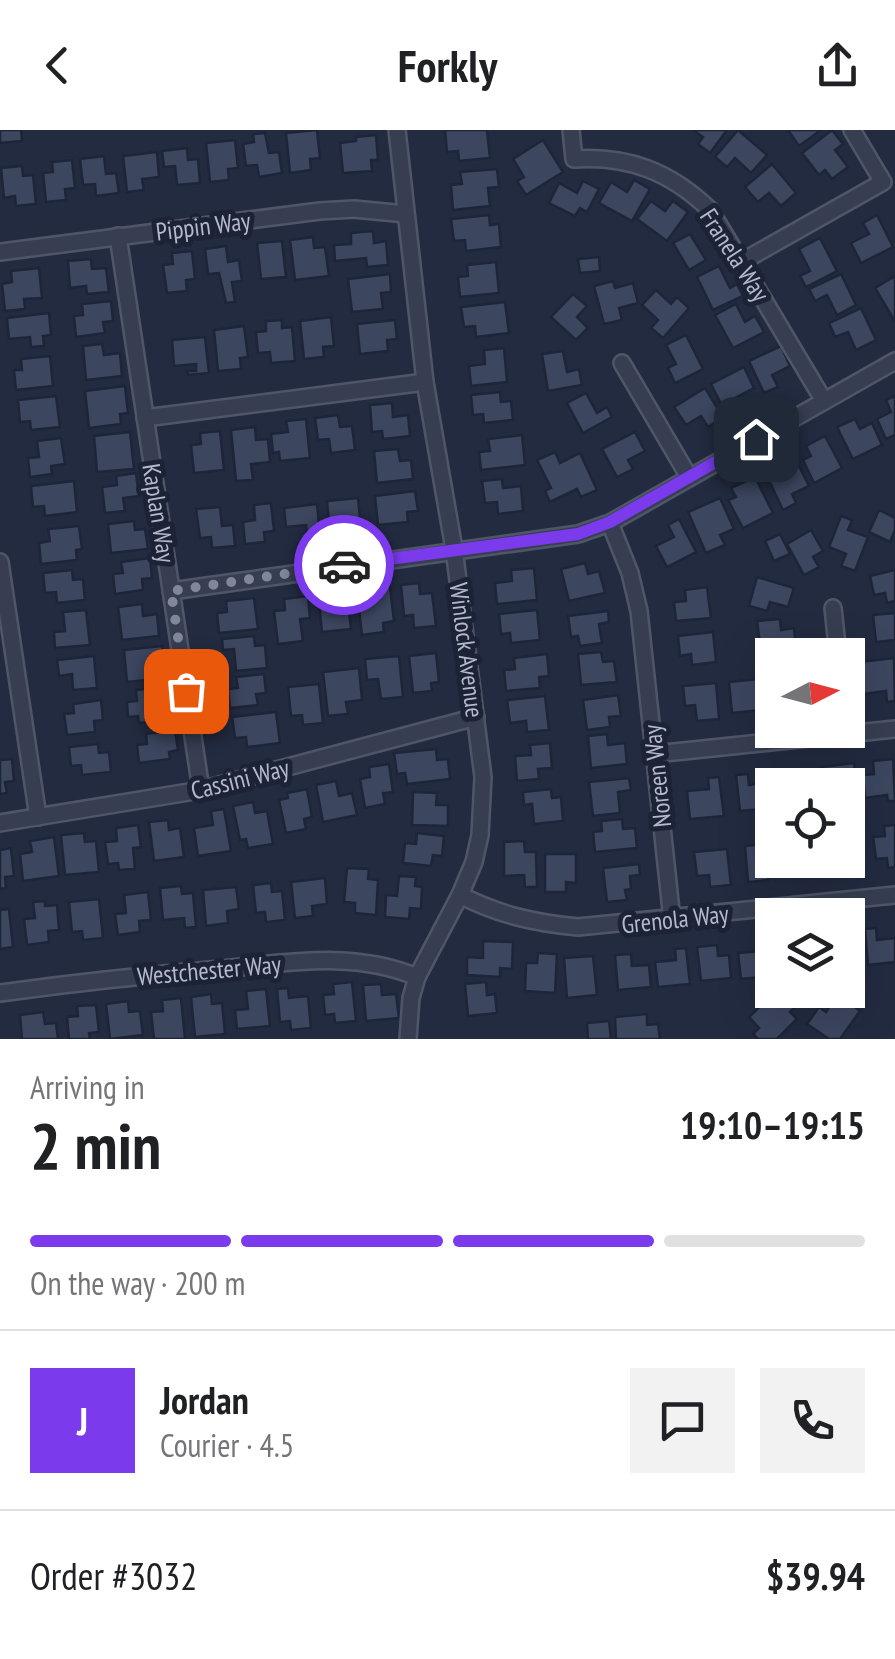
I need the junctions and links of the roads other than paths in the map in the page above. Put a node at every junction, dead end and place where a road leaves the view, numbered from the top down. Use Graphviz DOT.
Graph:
graph roads {
  1 [pos="397,130"];
  2 [pos="570,130"];
  3 [pos="852,130"];
  4 [pos="406,214"];
  5 [pos="118,236"];
  6 [pos="0,252"];
  7 [pos="743,261"];
  8 [pos="895,361"];
  9 [pos="622,363"];
  10 [pos="425,382"];
  11 [pos="824,401"];
  12 [pos="145,418"];
  13 [pos="689,478"];
  14 [pos="610,522"];
  15 [pos="454,549"];
  16 [pos="0,562"];
  17 [pos="171,591"];
  18 [pos="833,608"];
  19 [pos="836,638"];
  20 [pos="476,717"];
  21 [pos="895,729"];
  22 [pos="865,731"];
  23 [pos="755,743"];
  24 [pos="655,754"];
  25 [pos="201,790"];
  26 [pos="38,817"];
  27 [pos="0,823"];
  28 [pos="460,895"];
  29 [pos="895,895"];
  30 [pos="672,920"];
  31 [pos="417,976"];
  32 [pos="0,993"];
  33 [pos="408,1039"];
  1 -- 4 [label="street, Winlock Avenue"];
  2 -- 7 [label="street, Franela Way"];
  3 -- 7 [label="street"];
  4 -- 5 [label="street, Pippin Way"];
  4 -- 10 [label="street, Winlock Avenue"];
  5 -- 6 [label="street, Pippin Way"];
  5 -- 12 [label="street, Kaplan Way"];
  7 -- 11 [label="street, Franela Way"];
  8 -- 11 [label="street"];
  9 -- 13 [label="street"];
  10 -- 12 [label="street"];
  10 -- 15 [label="street, Winlock Avenue"];
  11 -- 13 [label="street"];
  12 -- 17 [label="street, Kaplan Way"];
  13 -- 14 [label="street"];
  14 -- 15 [label="street"];
  14 -- 24 [label="street, Noreen Way"];
  15 -- 17 [label="street"];
  15 -- 20 [label="street, Winlock Avenue"];
  16 -- 26 [label="street"];
  17 -- 25 [label="street, Kaplan Way"];
  18 -- 19 [label="street"];
  20 -- 25 [label="street, Cassini Way"];
  20 -- 28 [label="street, Winlock Avenue"];
  21 -- 22 [label="street"];
  23 -- 24 [label="street"];
  24 -- 30 [label="street, Noreen Way"];
  25 -- 26 [label="street, Cassini Way"];
  26 -- 27 [label="street, Cassini Way"];
  28 -- 30 [label="street, Grenola Way"];
  28 -- 31 [label="street, Winlock Avenue"];
  29 -- 30 [label="street, Grenola Way"];
  31 -- 32 [label="street, Westchester Way"];
  31 -- 33 [label="street, Winlock Avenue"];
}
